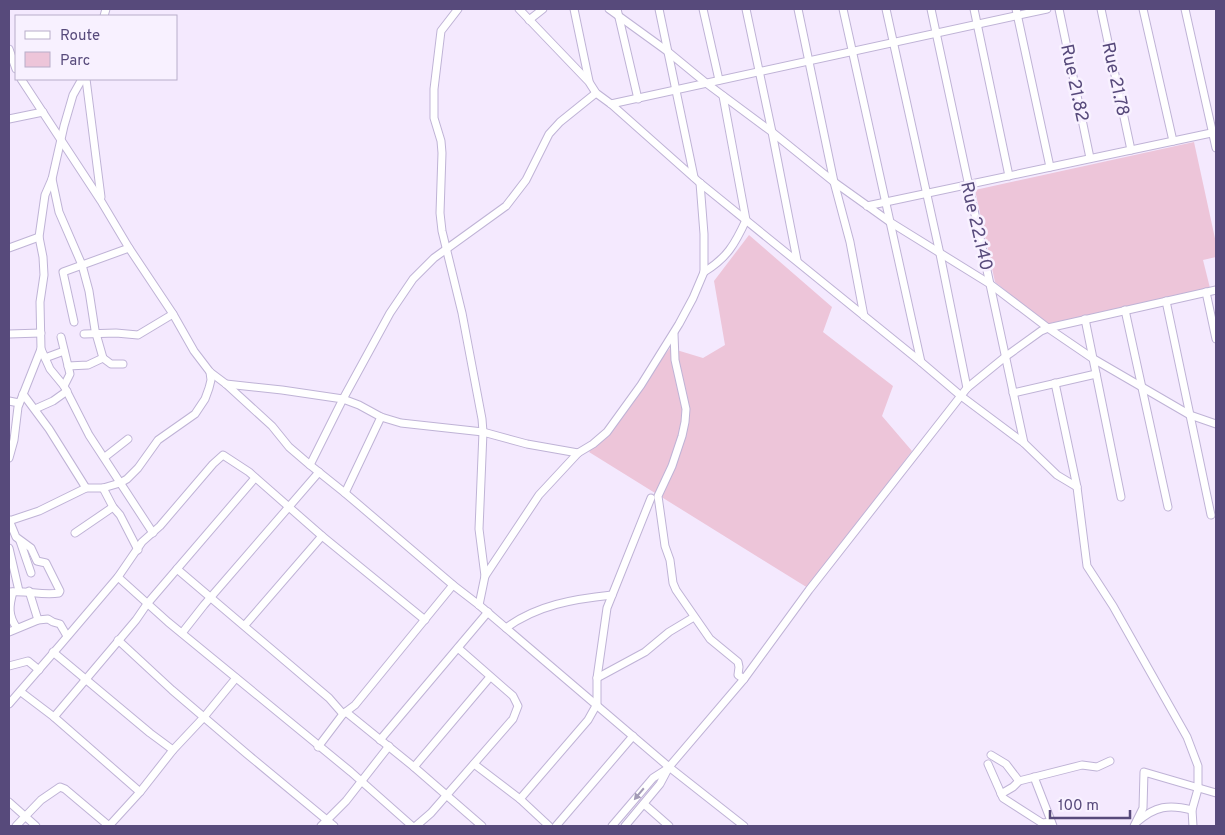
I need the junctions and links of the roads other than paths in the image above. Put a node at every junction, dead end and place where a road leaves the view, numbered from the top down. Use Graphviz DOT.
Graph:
graph roads {
  1 [pos="458,9"];
  2 [pos="519,9"];
  3 [pos="543,9"];
  4 [pos="574,9"];
  5 [pos="609,9"];
  6 [pos="617,9"];
  7 [pos="659,9"];
  8 [pos="703,9"];
  9 [pos="746,9"];
  10 [pos="798,9"];
  11 [pos="843,9"];
  12 [pos="886,9"];
  13 [pos="931,9"];
  14 [pos="974,9"];
  15 [pos="1046,9"];
  16 [pos="1058,9"];
  17 [pos="1101,9"];
  18 [pos="1143,9"];
  19 [pos="1185,9"];
  20 [pos="1016,12"];
  21 [pos="619,17"];
  22 [pos="529,20"];
  23 [pos="978,24"];
  24 [pos="936,33"];
  25 [pos="893,42"];
  26 [pos="9,49"];
  27 [pos="668,51"];
  28 [pos="853,51"];
  29 [pos="810,61"];
  30 [pos="13,68"];
  31 [pos="760,72"];
  32 [pos="23,80"];
  33 [pos="81,80"];
  34 [pos="86,80"];
  35 [pos="719,80"];
  36 [pos="589,82"];
  37 [pos="706,83"];
  38 [pos="677,90"];
  39 [pos="596,93"];
  40 [pos="723,96"];
  41 [pos="638,99"];
  42 [pos="611,104"];
  43 [pos="43,112"];
  44 [pos="9,119"];
  45 [pos="772,132"];
  46 [pos="1214,132"];
  47 [pos="61,139"];
  48 [pos="1173,141"];
  49 [pos="1216,148"];
  50 [pos="1131,150"];
  51 [pos="1090,158"];
  52 [pos="1050,167"];
  53 [pos="1009,176"];
  54 [pos="52,178"];
  55 [pos="697,180"];
  56 [pos="834,182"];
  57 [pos="967,185"];
  58 [pos="926,195"];
  59 [pos="101,201"];
  60 [pos="886,202"];
  61 [pos="867,206"];
  62 [pos="746,220"];
  63 [pos="890,222"];
  64 [pos="39,237"];
  65 [pos="9,248"];
  66 [pos="128,248"];
  67 [pos="447,248"];
  68 [pos="940,254"];
  69 [pos="797,260"];
  70 [pos="82,265"];
  71 [pos="704,272"];
  72 [pos="990,284"];
  73 [pos="1216,290"];
  74 [pos="1206,292"];
  75 [pos="1166,301"];
  76 [pos="1125,310"];
  77 [pos="173,314"];
  78 [pos="864,316"];
  79 [pos="1085,319"];
  80 [pos="74,322"];
  81 [pos="1048,328"];
  82 [pos="41,333"];
  83 [pos="9,334"];
  84 [pos="84,334"];
  85 [pos="96,334"];
  86 [pos="674,334"];
  87 [pos="61,338"];
  88 [pos="1216,339"];
  89 [pos="40,349"];
  90 [pos="64,351"];
  91 [pos="1005,357"];
  92 [pos="45,358"];
  93 [pos="103,358"];
  94 [pos="1092,358"];
  95 [pos="921,362"];
  96 [pos="123,364"];
  97 [pos="68,366"];
  98 [pos="210,372"];
  99 [pos="1096,374"];
  100 [pos="1055,383"];
  101 [pos="226,384"];
  102 [pos="1141,386"];
  103 [pos="967,388"];
  104 [pos="66,389"];
  105 [pos="1013,393"];
  106 [pos="23,394"];
  107 [pos="960,396"];
  108 [pos="342,399"];
  109 [pos="9,401"];
  110 [pos="19,403"];
  111 [pos="35,409"];
  112 [pos="1190,415"];
  113 [pos="16,416"];
  114 [pos="381,417"];
  115 [pos="9,421"];
  116 [pos="1216,424"];
  117 [pos="483,432"];
  118 [pos="128,439"];
  119 [pos="1024,443"];
  120 [pos="578,453"];
  121 [pos="105,457"];
  122 [pos="9,458"];
  123 [pos="310,465"];
  124 [pos="319,472"];
  125 [pos="255,478"];
  126 [pos="120,483"];
  127 [pos="1077,486"];
  128 [pos="86,488"];
  129 [pos="103,488"];
  130 [pos="345,493"];
  131 [pos="1121,497"];
  132 [pos="650,498"];
  133 [pos="113,507"];
  134 [pos="1168,507"];
  135 [pos="290,508"];
  136 [pos="1211,515"];
  137 [pos="9,521"];
  138 [pos="75,533"];
  139 [pos="153,533"];
  140 [pos="322,536"];
  141 [pos="20,540"];
  142 [pos="9,548"];
  143 [pos="138,550"];
  144 [pos="177,569"];
  145 [pos="32,573"];
  146 [pos="118,576"];
  147 [pos="485,576"];
  148 [pos="454,585"];
  149 [pos="29,591"];
  150 [pos="14,592"];
  151 [pos="612,595"];
  152 [pos="212,598"];
  153 [pos="147,604"];
  154 [pos="479,605"];
  155 [pos="488,612"];
  156 [pos="694,617"];
  157 [pos="38,620"];
  158 [pos="425,620"];
  159 [pos="245,625"];
  160 [pos="17,628"];
  161 [pos="506,628"];
  162 [pos="9,632"];
  163 [pos="182,634"];
  164 [pos="67,636"];
  165 [pos="118,640"];
  166 [pos="458,648"];
  167 [pos="53,652"];
  168 [pos="9,666"];
  169 [pos="39,670"];
  170 [pos="490,677"];
  171 [pos="236,678"];
  172 [pos="597,678"];
  173 [pos="744,679"];
  174 [pos="85,680"];
  175 [pos="21,692"];
  176 [pos="9,704"];
  177 [pos="597,704"];
  178 [pos="345,713"];
  179 [pos="54,717"];
  180 [pos="204,717"];
  181 [pos="633,736"];
  182 [pos="380,740"];
  183 [pos="389,746"];
  184 [pos="318,747"];
  185 [pos="172,750"];
  186 [pos="991,755"];
  187 [pos="1110,761"];
  188 [pos="474,764"];
  189 [pos="988,764"];
  190 [pos="414,767"];
  191 [pos="669,767"];
  192 [pos="1034,777"];
  193 [pos="1019,781"];
  194 [pos="361,782"];
  195 [pos="1198,789"];
  196 [pos="140,792"];
  197 [pos="1216,793"];
  198 [pos="1001,794"];
  199 [pos="446,796"];
  200 [pos="520,799"];
  201 [pos="9,802"];
  202 [pos="644,804"];
  203 [pos="1192,810"];
  204 [pos="25,817"];
  205 [pos="327,820"];
  206 [pos="1052,824"];
  207 [pos="1134,825"];
  208 [pos="16,826"];
  209 [pos="36,826"];
  210 [pos="109,826"];
  211 [pos="321,826"];
  212 [pos="334,826"];
  213 [pos="414,826"];
  214 [pos="482,826"];
  215 [pos="549,826"];
  216 [pos="556,826"];
  217 [pos="612,826"];
  218 [pos="624,826"];
  219 [pos="669,826"];
  220 [pos="742,826"];
  221 [pos="1193,826"];
  1 -- 67 [label="street"];
  2 -- 22 [label="street"];
  3 -- 22 [label="street"];
  4 -- 36 [label="street"];
  5 -- 21 [label="street"];
  6 -- 21 [label="street"];
  7 -- 27 [label="street"];
  8 -- 35 [label="street"];
  9 -- 31 [label="street"];
  10 -- 29 [label="street"];
  11 -- 28 [label="street"];
  12 -- 25 [label="street"];
  13 -- 24 [label="street, Rue 22.140"];
  14 -- 23 [label="street"];
  15 -- 20 [label="street"];
  16 -- 51 [label="street, Rue 21.82"];
  17 -- 50 [label="street, Rue 21.78"];
  18 -- 48 [label="street"];
  19 -- 46 [label="street"];
  20 -- 23 [label="street"];
  20 -- 52 [label="street"];
  21 -- 27 [label="street"];
  21 -- 41 [label="street"];
  22 -- 36 [label="street"];
  23 -- 24 [label="street"];
  23 -- 53 [label="street"];
  24 -- 25 [label="street"];
  24 -- 57 [label="street, Rue 22.140"];
  25 -- 28 [label="street"];
  25 -- 58 [label="street"];
  26 -- 30 [label="street"];
  27 -- 37 [label="street"];
  27 -- 38 [label="street"];
  28 -- 29 [label="street"];
  28 -- 60 [label="street"];
  29 -- 31 [label="street"];
  29 -- 56 [label="street"];
  31 -- 35 [label="street"];
  31 -- 45 [label="street"];
  32 -- 43 [label="street"];
  33 -- 47 [label="street"];
  34 -- 59 [label="street"];
  35 -- 37 [label="street"];
  36 -- 39 [label="street"];
  37 -- 38 [label="street"];
  37 -- 40 [label="street"];
  38 -- 41 [label="street"];
  38 -- 55 [label="street"];
  39 -- 42 [label="street"];
  39 -- 67 [label="street"];
  40 -- 45 [label="street"];
  40 -- 62 [label="street"];
  41 -- 42 [label="street"];
  42 -- 55 [label="street"];
  43 -- 44 [label="street"];
  43 -- 47 [label="street"];
  45 -- 56 [label="street"];
  45 -- 69 [label="street"];
  46 -- 48 [label="street"];
  46 -- 49 [label="street"];
  47 -- 54 [label="street"];
  47 -- 59 [label="street"];
  48 -- 50 [label="street"];
  50 -- 51 [label="street"];
  51 -- 52 [label="street"];
  52 -- 53 [label="street"];
  53 -- 57 [label="street"];
  54 -- 64 [label="street"];
  54 -- 70 [label="street"];
  55 -- 62 [label="street"];
  55 -- 71 [label="street"];
  56 -- 61 [label="street"];
  56 -- 78 [label="street"];
  57 -- 58 [label="street"];
  57 -- 72 [label="street, Rue 22.140"];
  58 -- 60 [label="street"];
  58 -- 68 [label="street"];
  59 -- 66 [label="street"];
  60 -- 61 [label="street"];
  60 -- 63 [label="street"];
  61 -- 63 [label="street"];
  62 -- 69 [label="street"];
  62 -- 71 [label="street"];
  63 -- 68 [label="street"];
  63 -- 95 [label="street"];
  64 -- 65 [label="street"];
  64 -- 82 [label="street"];
  66 -- 70 [label="street"];
  66 -- 77 [label="street"];
  67 -- 108 [label="street"];
  67 -- 117 [label="street"];
  68 -- 72 [label="street"];
  68 -- 103 [label="street"];
  69 -- 78 [label="street"];
  70 -- 80 [label="street"];
  70 -- 85 [label="street"];
  71 -- 86 [label="street"];
  72 -- 81 [label="street"];
  72 -- 91 [label="street, Rue 22.140"];
  73 -- 74 [label="street"];
  74 -- 75 [label="street"];
  74 -- 88 [label="street"];
  75 -- 76 [label="street"];
  75 -- 112 [label="street"];
  76 -- 79 [label="street"];
  76 -- 102 [label="street"];
  77 -- 85 [label="street"];
  77 -- 98 [label="street"];
  78 -- 95 [label="street"];
  79 -- 81 [label="street"];
  79 -- 94 [label="street"];
  81 -- 91 [label="street"];
  81 -- 94 [label="street"];
  82 -- 83 [label="street"];
  82 -- 89 [label="street"];
  84 -- 85 [label="street"];
  85 -- 93 [label="street"];
  86 -- 120 [label="street"];
  86 -- 156 [label="street"];
  87 -- 90 [label="street"];
  89 -- 92 [label="street"];
  89 -- 106 [label="street"];
  90 -- 92 [label="street"];
  90 -- 97 [label="street"];
  91 -- 103 [label="street"];
  91 -- 105 [label="street, Rue 22.140"];
  92 -- 104 [label="street"];
  93 -- 96 [label="street"];
  93 -- 97 [label="street"];
  94 -- 99 [label="street"];
  94 -- 102 [label="street"];
  95 -- 107 [label="street"];
  97 -- 104 [label="street"];
  98 -- 101 [label="street"];
  98 -- 126 [label="street"];
  99 -- 100 [label="street"];
  99 -- 131 [label="street"];
  100 -- 105 [label="street"];
  100 -- 127 [label="street"];
  101 -- 108 [label="street"];
  101 -- 123 [label="street"];
  102 -- 112 [label="street"];
  102 -- 134 [label="street"];
  103 -- 107 [label="street"];
  104 -- 111 [label="street"];
  104 -- 121 [label="street"];
  105 -- 119 [label="street, Rue 22.140"];
  106 -- 110 [label="street"];
  106 -- 111 [label="street"];
  107 -- 119 [label="street"];
  107 -- 173 [label="street"];
  108 -- 114 [label="street"];
  108 -- 123 [label="street"];
  109 -- 110 [label="street"];
  110 -- 113 [label="street"];
  111 -- 128 [label="street"];
  112 -- 116 [label="street"];
  112 -- 136 [label="street"];
  113 -- 115 [label="street"];
  113 -- 122 [label="street"];
  114 -- 117 [label="street"];
  114 -- 130 [label="street"];
  117 -- 120 [label="street"];
  117 -- 147 [label="street"];
  118 -- 121 [label="street"];
  119 -- 127 [label="street"];
  120 -- 147 [label="street"];
  121 -- 126 [label="street"];
  123 -- 124 [label="street"];
  124 -- 130 [label="street"];
  124 -- 135 [label="street"];
  125 -- 135 [label="street"];
  125 -- 139 [label="street"];
  125 -- 144 [label="street"];
  126 -- 129 [label="street"];
  126 -- 139 [label="street"];
  127 -- 195 [label="street"];
  128 -- 129 [label="street"];
  128 -- 137 [label="street"];
  129 -- 133 [label="street"];
  130 -- 148 [label="street"];
  132 -- 151 [label="street"];
  133 -- 138 [label="street"];
  133 -- 143 [label="street"];
  135 -- 140 [label="street"];
  135 -- 152 [label="street"];
  137 -- 141 [label="street"];
  139 -- 143 [label="street"];
  140 -- 158 [label="street"];
  140 -- 159 [label="street"];
  141 -- 145 [label="street"];
  141 -- 149 [label="street"];
  142 -- 150 [label="street"];
  143 -- 146 [label="street"];
  144 -- 152 [label="street"];
  144 -- 153 [label="street"];
  146 -- 153 [label="street"];
  146 -- 164 [label="street"];
  147 -- 154 [label="street"];
  148 -- 154 [label="street"];
  148 -- 158 [label="street"];
  149 -- 150 [label="street"];
  149 -- 157 [label="street"];
  150 -- 160 [label="street"];
  151 -- 161 [label="street"];
  151 -- 172 [label="street"];
  152 -- 159 [label="street"];
  152 -- 163 [label="street"];
  153 -- 163 [label="street"];
  153 -- 165 [label="street"];
  154 -- 155 [label="street"];
  155 -- 161 [label="street"];
  155 -- 166 [label="street"];
  156 -- 172 [label="street"];
  156 -- 173 [label="street"];
  157 -- 160 [label="street"];
  157 -- 164 [label="street"];
  158 -- 178 [label="street"];
  159 -- 178 [label="street"];
  160 -- 162 [label="street"];
  161 -- 177 [label="street"];
  163 -- 171 [label="street"];
  164 -- 167 [label="street"];
  165 -- 174 [label="street"];
  165 -- 180 [label="street"];
  166 -- 170 [label="street"];
  166 -- 182 [label="street"];
  167 -- 169 [label="street"];
  167 -- 174 [label="street"];
  168 -- 169 [label="street"];
  169 -- 175 [label="street"];
  170 -- 188 [label="street"];
  170 -- 190 [label="street"];
  171 -- 180 [label="street"];
  171 -- 184 [label="street"];
  172 -- 177 [label="street"];
  173 -- 191 [label="street"];
  174 -- 179 [label="street"];
  174 -- 185 [label="street"];
  175 -- 176 [label="street"];
  175 -- 179 [label="street"];
  177 -- 181 [label="street"];
  177 -- 200 [label="street"];
  178 -- 182 [label="street"];
  178 -- 184 [label="street"];
  179 -- 196 [label="street"];
  180 -- 185 [label="street"];
  180 -- 205 [label="street"];
  181 -- 191 [label="street"];
  181 -- 216 [label="street"];
  182 -- 183 [label="street"];
  183 -- 190 [label="street"];
  183 -- 194 [label="street"];
  184 -- 194 [label="street"];
  185 -- 196 [label="street"];
  186 -- 193 [label="street"];
  187 -- 192 [label="street"];
  188 -- 199 [label="street"];
  188 -- 200 [label="street"];
  189 -- 198 [label="street"];
  190 -- 199 [label="street"];
  191 -- 202 [label="street"];
  191 -- 217 [label="street, one-way"];
  191 -- 220 [label="street"];
  192 -- 193 [label="street"];
  192 -- 206 [label="street"];
  193 -- 198 [label="street"];
  194 -- 205 [label="street"];
  194 -- 213 [label="street"];
  195 -- 197 [label="street"];
  195 -- 203 [label="street"];
  195 -- 207 [label="street"];
  196 -- 210 [label="street"];
  198 -- 206 [label="street"];
  199 -- 213 [label="street"];
  199 -- 214 [label="street"];
  200 -- 215 [label="street"];
  201 -- 204 [label="street"];
  202 -- 218 [label="street"];
  202 -- 219 [label="street"];
  203 -- 207 [label="street"];
  203 -- 221 [label="street"];
  204 -- 208 [label="street"];
  204 -- 209 [label="street"];
  204 -- 210 [label="street"];
  205 -- 211 [label="street"];
  205 -- 212 [label="street"];
}
